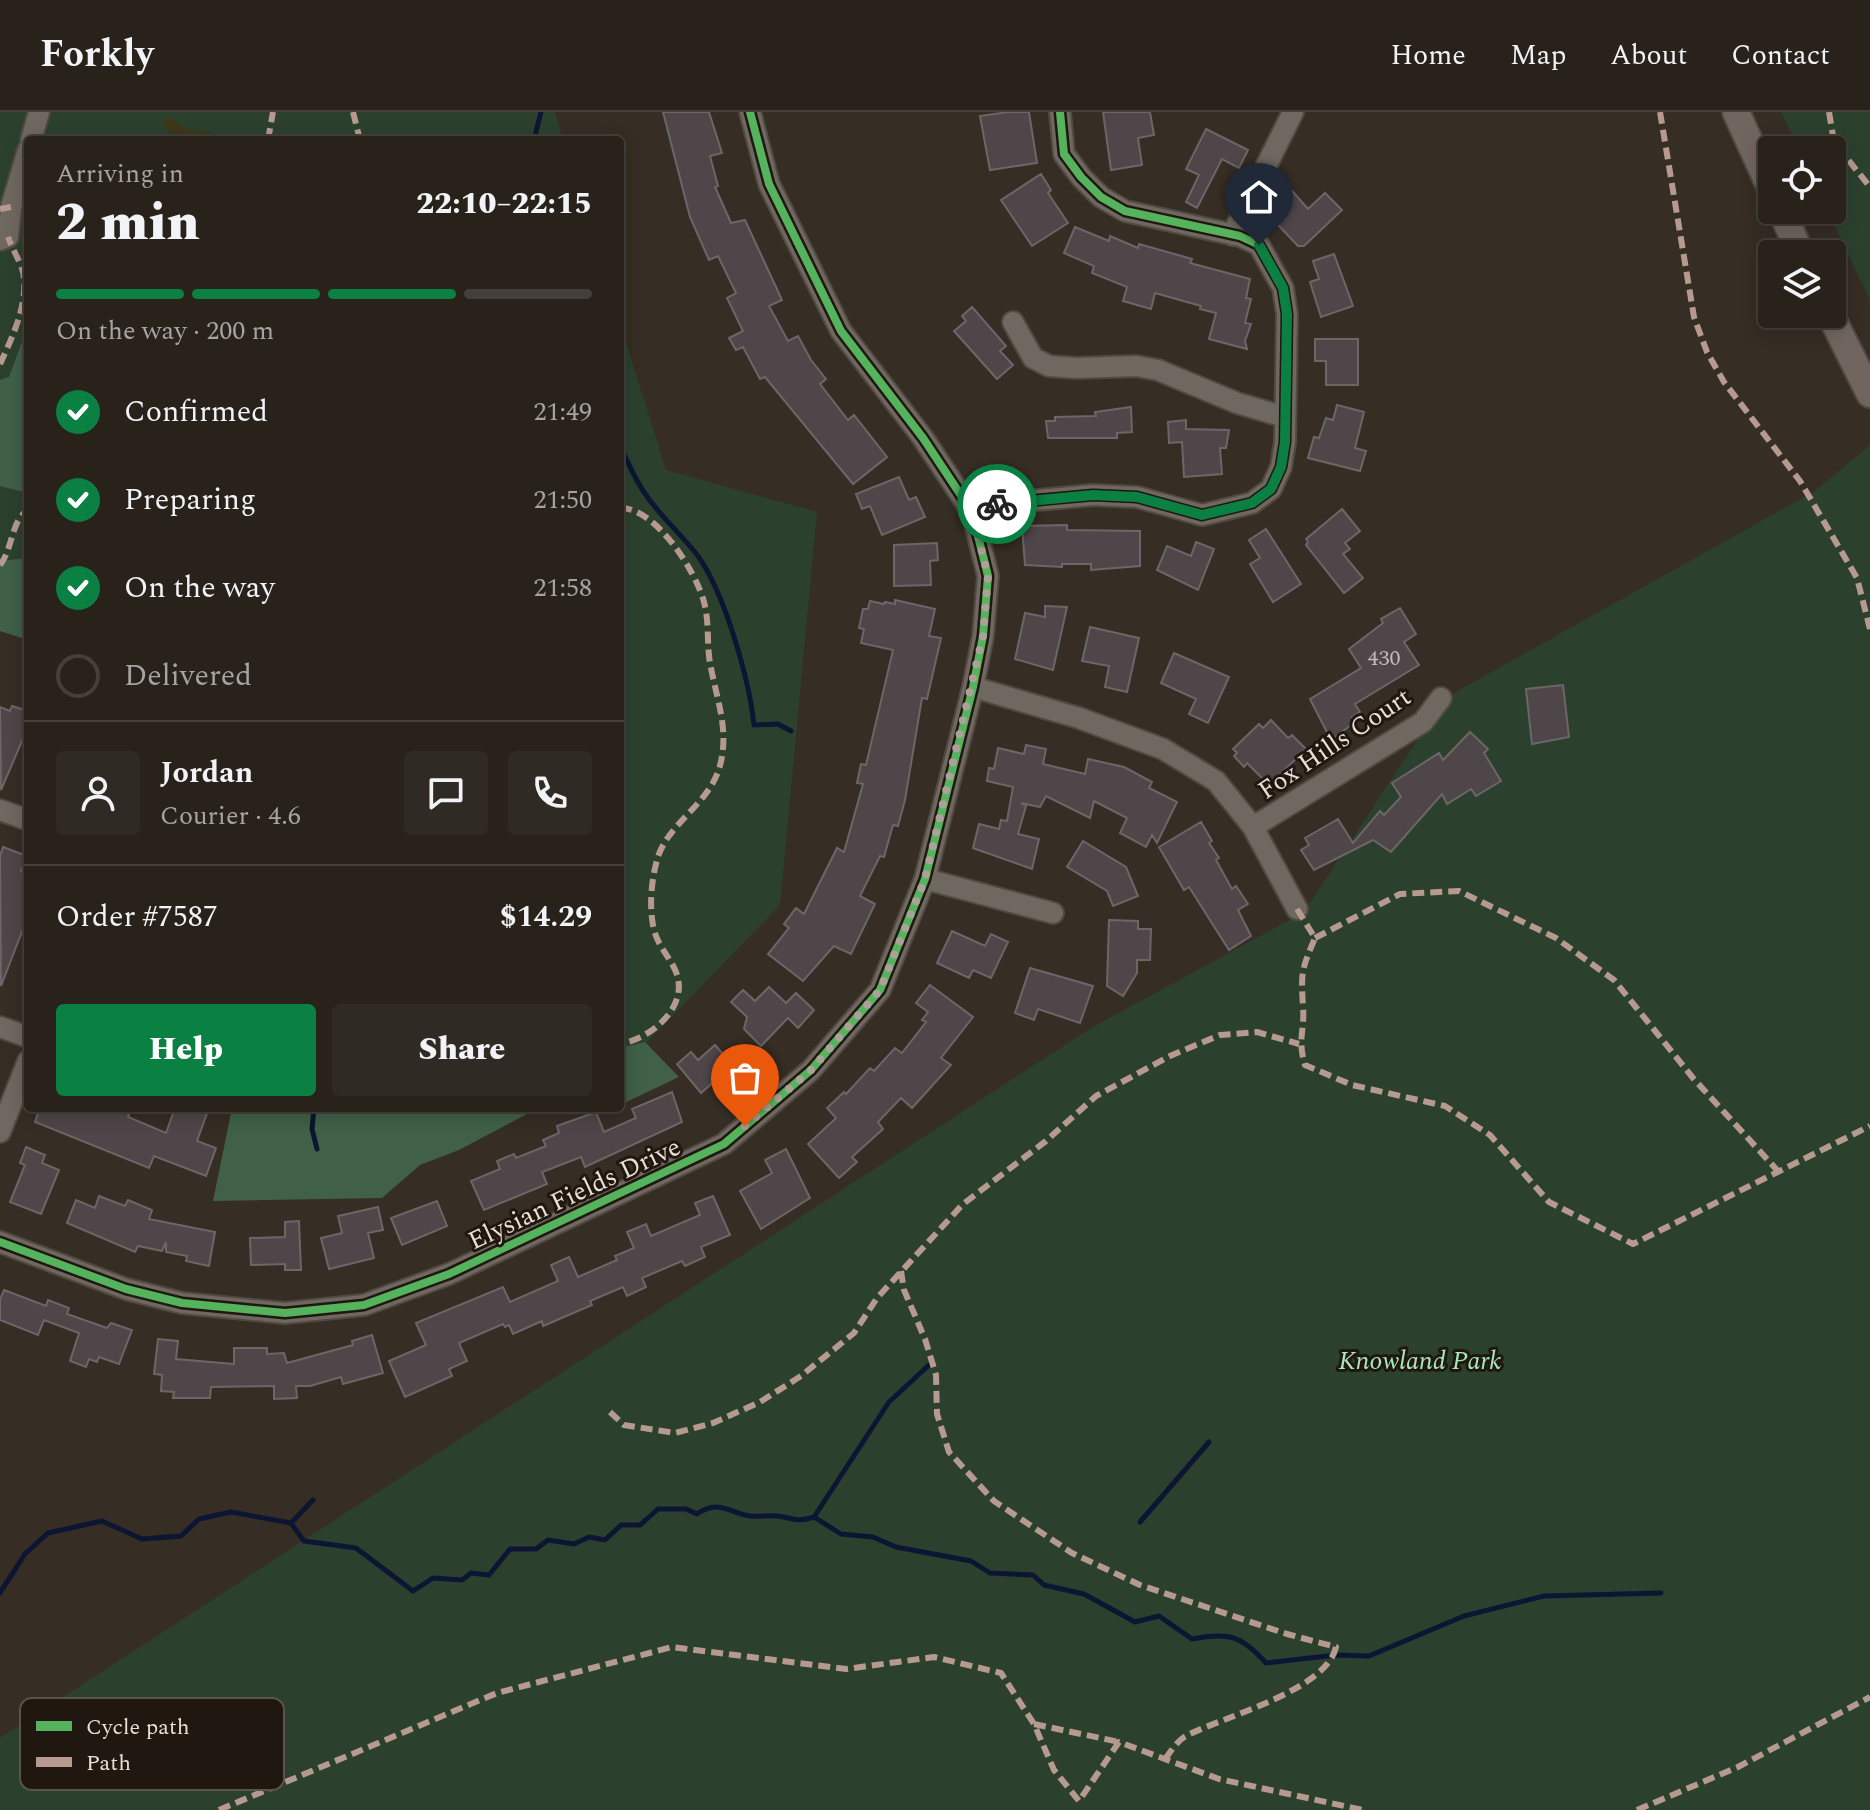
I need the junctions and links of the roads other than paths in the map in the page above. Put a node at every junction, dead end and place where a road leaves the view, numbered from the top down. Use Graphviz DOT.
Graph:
graph roads {
  1 [pos="39,112"];
  2 [pos="750,112"];
  3 [pos="1060,112"];
  4 [pos="1293,112"];
  5 [pos="1736,112"];
  6 [pos="32,136"];
  7 [pos="1758,160"];
  8 [pos="24,163"];
  9 [pos="1232,235"];
  10 [pos="0,240"];
  11 [pos="1013,322"];
  12 [pos="1837,328"];
  13 [pos="1870,394"];
  14 [pos="1285,417"];
  15 [pos="972,512"];
  16 [pos="973,687"];
  17 [pos="1441,698"];
  18 [pos="0,810"];
  19 [pos="24,819"];
  20 [pos="1253,827"];
  21 [pos="925,879"];
  22 [pos="1297,909"];
  23 [pos="1053,913"];
  24 [pos="0,1027"];
  25 [pos="24,1036"];
  26 [pos="24,1071"];
  27 [pos="0,1132"];
  28 [pos="0,1242"];
  1 -- 6 [label="street"];
  2 -- 15 [label="street, Elysian Fields Drive"];
  3 -- 9 [label="street"];
  4 -- 9 [label="street"];
  5 -- 7 [label="main road"];
  8 -- 10 [label="street"];
  9 -- 14 [label="street"];
  11 -- 14 [label="street"];
  12 -- 13 [label="main road"];
  14 -- 15 [label="street"];
  15 -- 16 [label="street, Elysian Fields Drive"];
  16 -- 20 [label="street"];
  16 -- 21 [label="street, Elysian Fields Drive"];
  17 -- 20 [label="street, Fox Hills Court"];
  18 -- 19 [label="street"];
  20 -- 22 [label="street"];
  21 -- 23 [label="street"];
  21 -- 28 [label="street, Elysian Fields Drive"];
  24 -- 25 [label="street"];
  26 -- 27 [label="street"];
}
